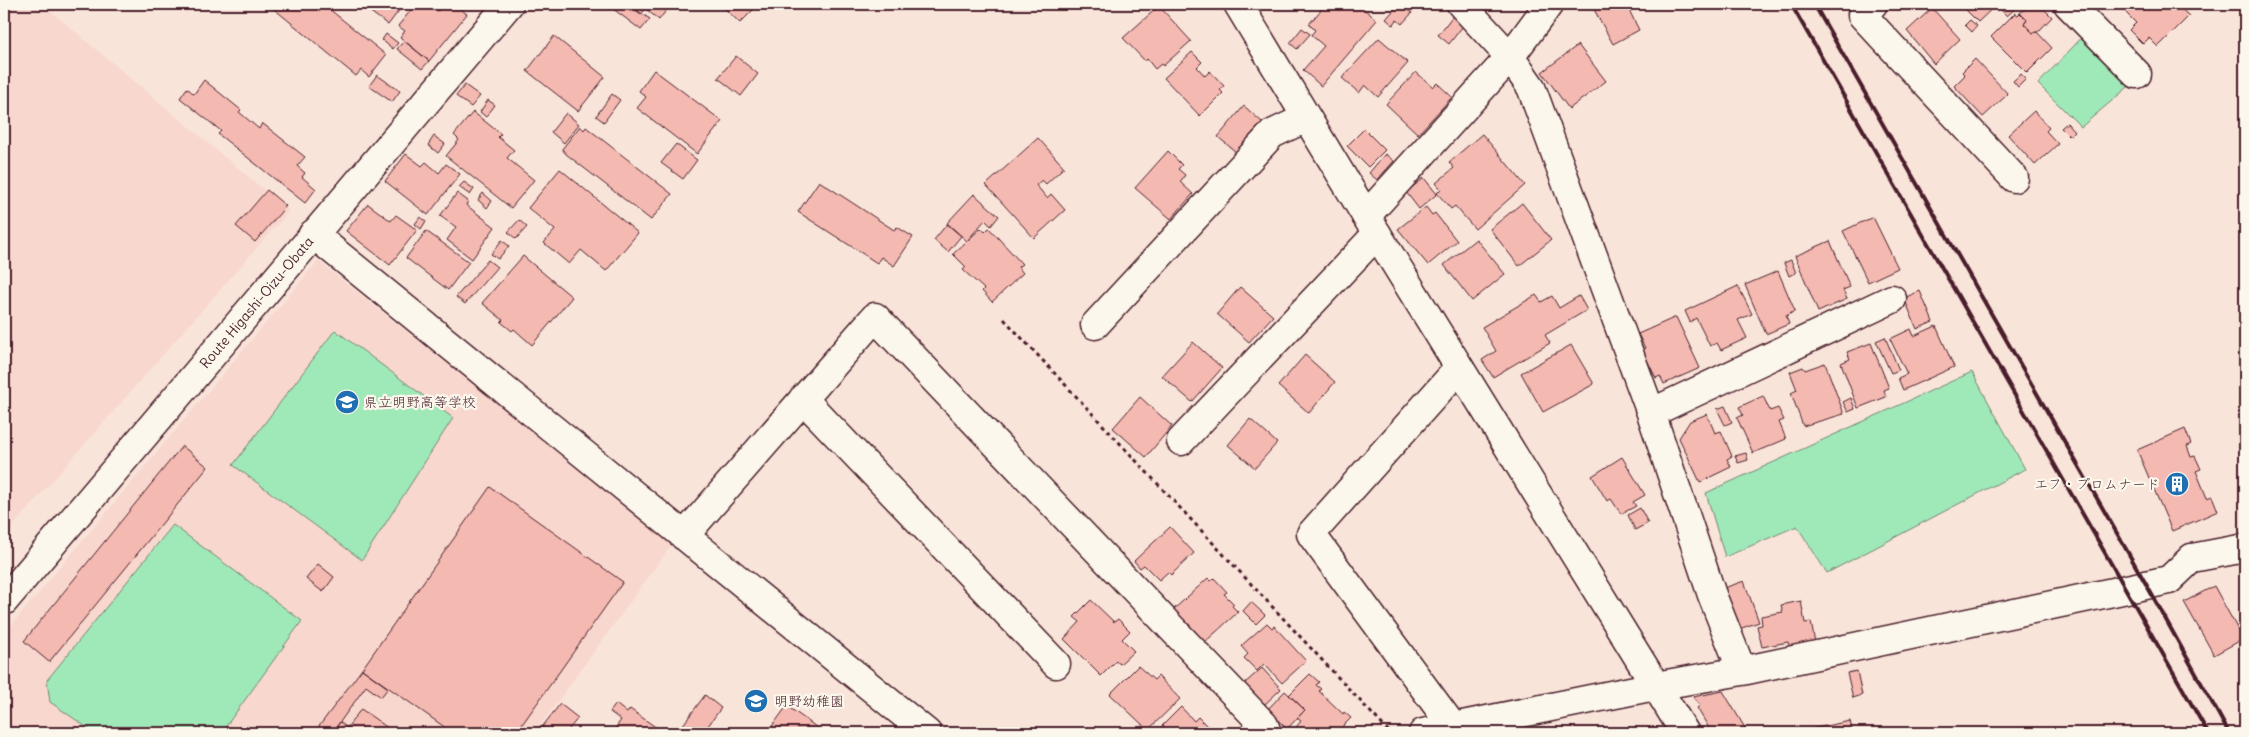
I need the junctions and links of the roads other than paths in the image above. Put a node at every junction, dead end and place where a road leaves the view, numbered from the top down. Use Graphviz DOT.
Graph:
graph roads {
  1 [pos="509,4"];
  2 [pos="1238,4"];
  3 [pos="1461,4"];
  4 [pos="1549,4"];
  5 [pos="1873,4"];
  6 [pos="2068,4"];
  7 [pos="1510,56"];
  8 [pos="2137,74"];
  9 [pos="1306,118"];
  10 [pos="2014,178"];
  11 [pos="1371,225"];
  12 [pos="313,234"];
  13 [pos="1892,299"];
  14 [pos="1094,325"];
  15 [pos="1459,368"];
  16 [pos="803,399"];
  17 [pos="1651,413"];
  18 [pos="1181,441"];
  19 [pos="684,536"];
  20 [pos="2245,548"];
  21 [pos="4,601"];
  22 [pos="1056,664"];
  23 [pos="1742,671"];
  24 [pos="1655,686"];
  25 [pos="1453,727"];
  26 [pos="928,733"];
  27 [pos="1267,733"];
  28 [pos="1423,733"];
  29 [pos="1685,733"];
  1 -- 12 [label="street, Route Higashi-Oizu-Obata"];
  2 -- 9 [label="street"];
  3 -- 7 [label="street"];
  4 -- 7 [label="street"];
  5 -- 10 [label="street"];
  6 -- 8 [label="street"];
  7 -- 11 [label="street"];
  7 -- 17 [label="street"];
  9 -- 11 [label="street"];
  9 -- 14 [label="street"];
  11 -- 15 [label="street"];
  11 -- 18 [label="street"];
  12 -- 19 [label="street"];
  12 -- 21 [label="street, Route Higashi-Oizu-Obata"];
  13 -- 17 [label="street"];
  15 -- 24 [label="street"];
  15 -- 25 [label="street"];
  16 -- 19 [label="street"];
  16 -- 22 [label="street"];
  16 -- 27 [label="street"];
  17 -- 23 [label="street"];
  19 -- 26 [label="street"];
  20 -- 23 [label="street"];
  23 -- 24 [label="street"];
  24 -- 25 [label="street"];
  24 -- 29 [label="street"];
  25 -- 28 [label="street"];
}
